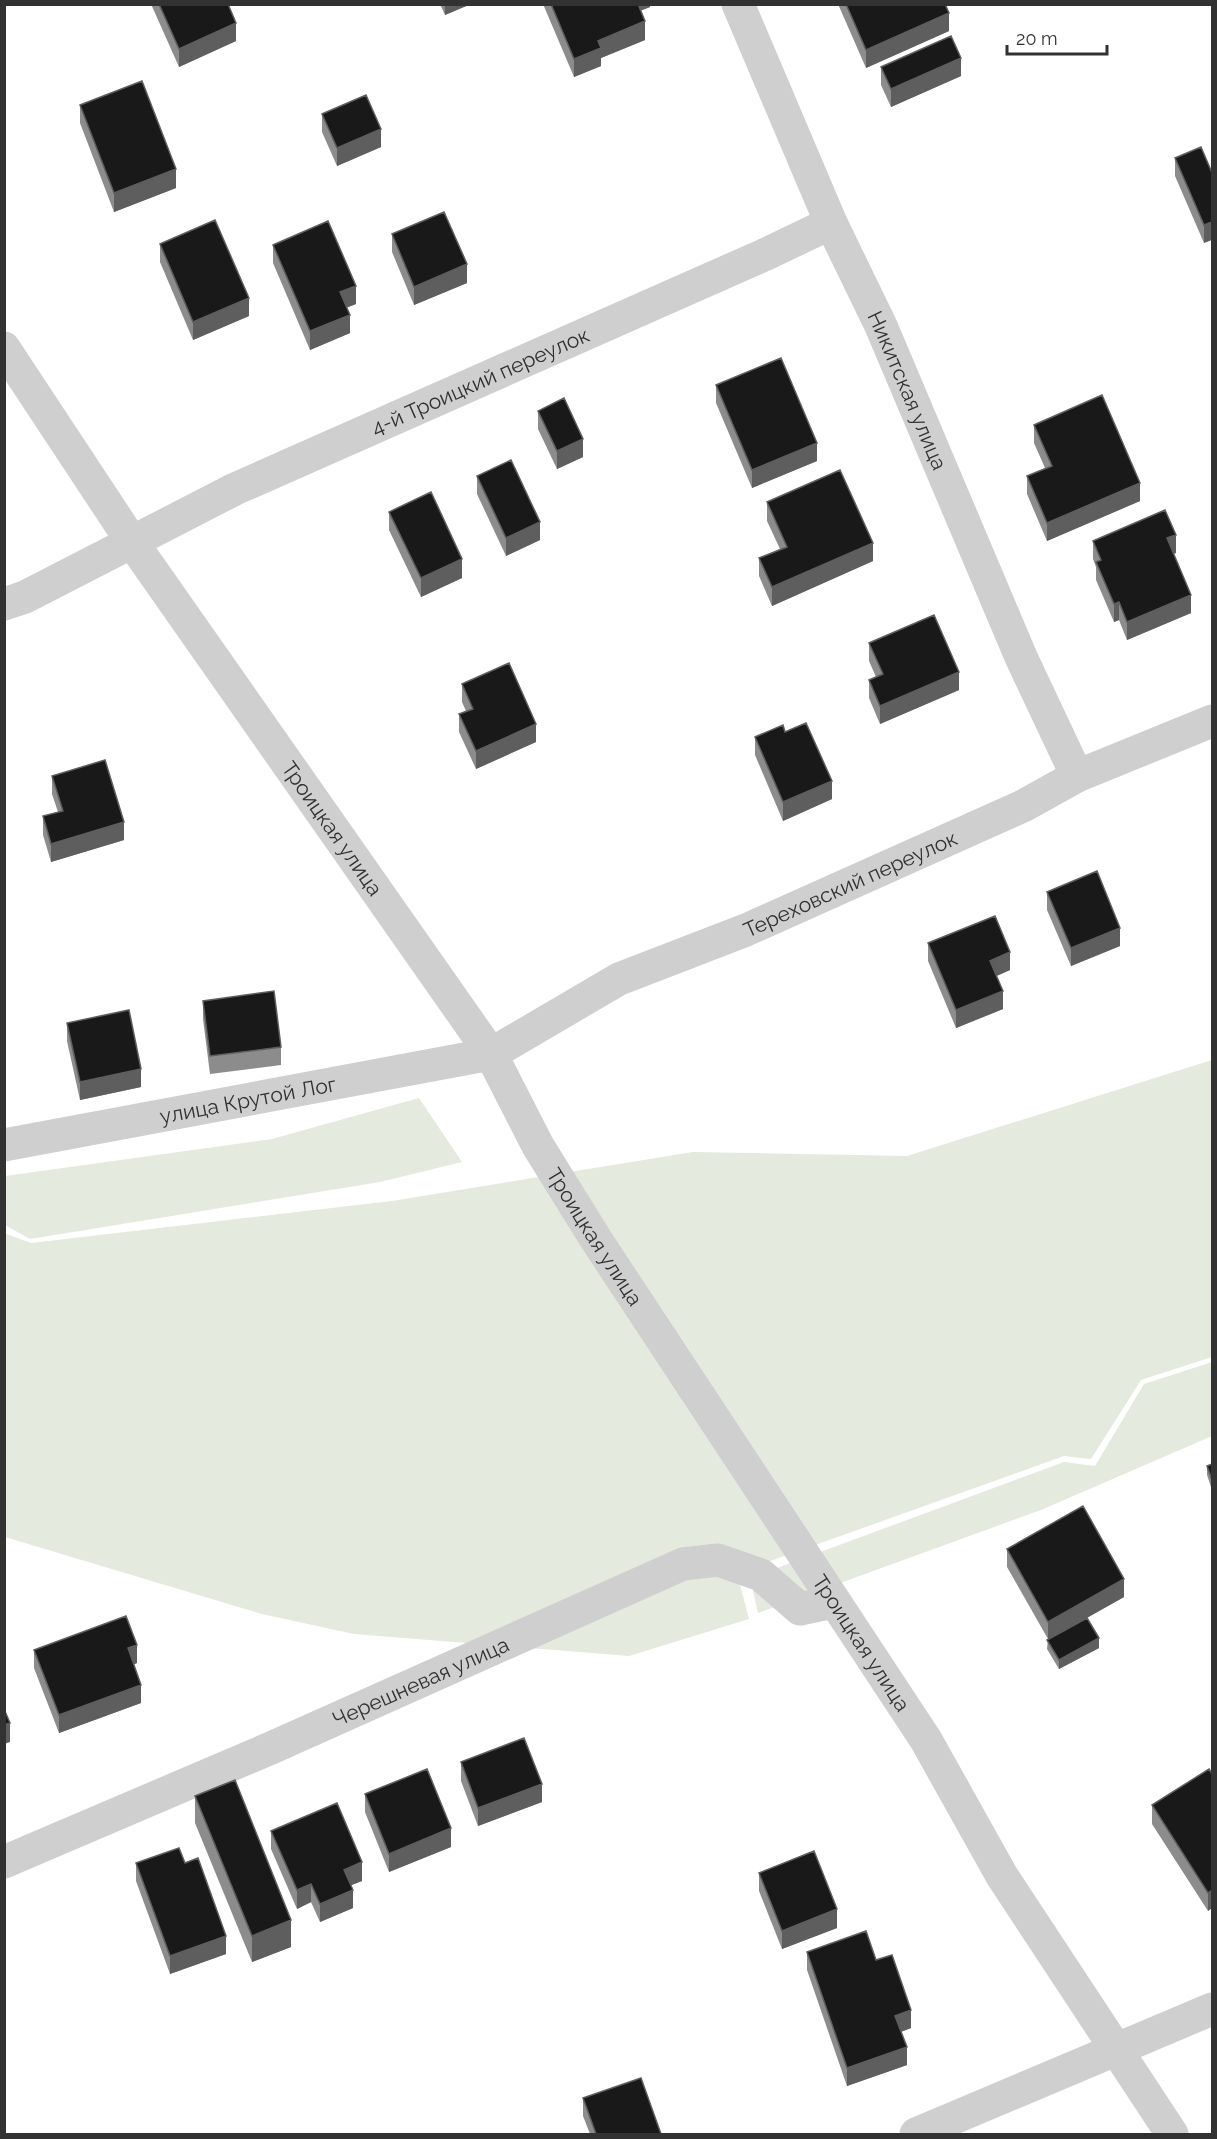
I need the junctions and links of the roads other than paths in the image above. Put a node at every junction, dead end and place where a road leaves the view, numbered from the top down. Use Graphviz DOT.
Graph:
graph roads {
  1 [pos="738,4"];
  2 [pos="831,223"];
  3 [pos="4,348"];
  4 [pos="132,542"];
  5 [pos="4,604"];
  6 [pos="1212,721"];
  7 [pos="1077,776"];
  8 [pos="491,1054"];
  9 [pos="4,1145"];
  10 [pos="833,1602"];
  11 [pos="4,1862"];
  12 [pos="1212,2009"];
  13 [pos="1117,2052"];
  14 [pos="916,2134"];
  15 [pos="1172,2134"];
  1 -- 2 [label="street, Никитская улица"];
  2 -- 4 [label="street, 4-й Троицкий переулок"];
  2 -- 7 [label="street, Никитская улица"];
  3 -- 4 [label="street, Троицкая улица"];
  4 -- 5 [label="street, 4-й Троицкий переулок"];
  4 -- 8 [label="street, Троицкая улица"];
  6 -- 7 [label="street, Тереховский переулок"];
  7 -- 8 [label="street, Тереховский переулок"];
  8 -- 9 [label="street, улица Крутой Лог"];
  8 -- 10 [label="street, Троицкая улица"];
  10 -- 11 [label="street, Черешневая улица"];
  10 -- 13 [label="street, Троицкая улица"];
  12 -- 13 [label="street"];
  13 -- 14 [label="street"];
  13 -- 15 [label="street, Троицкая улица"];
}
